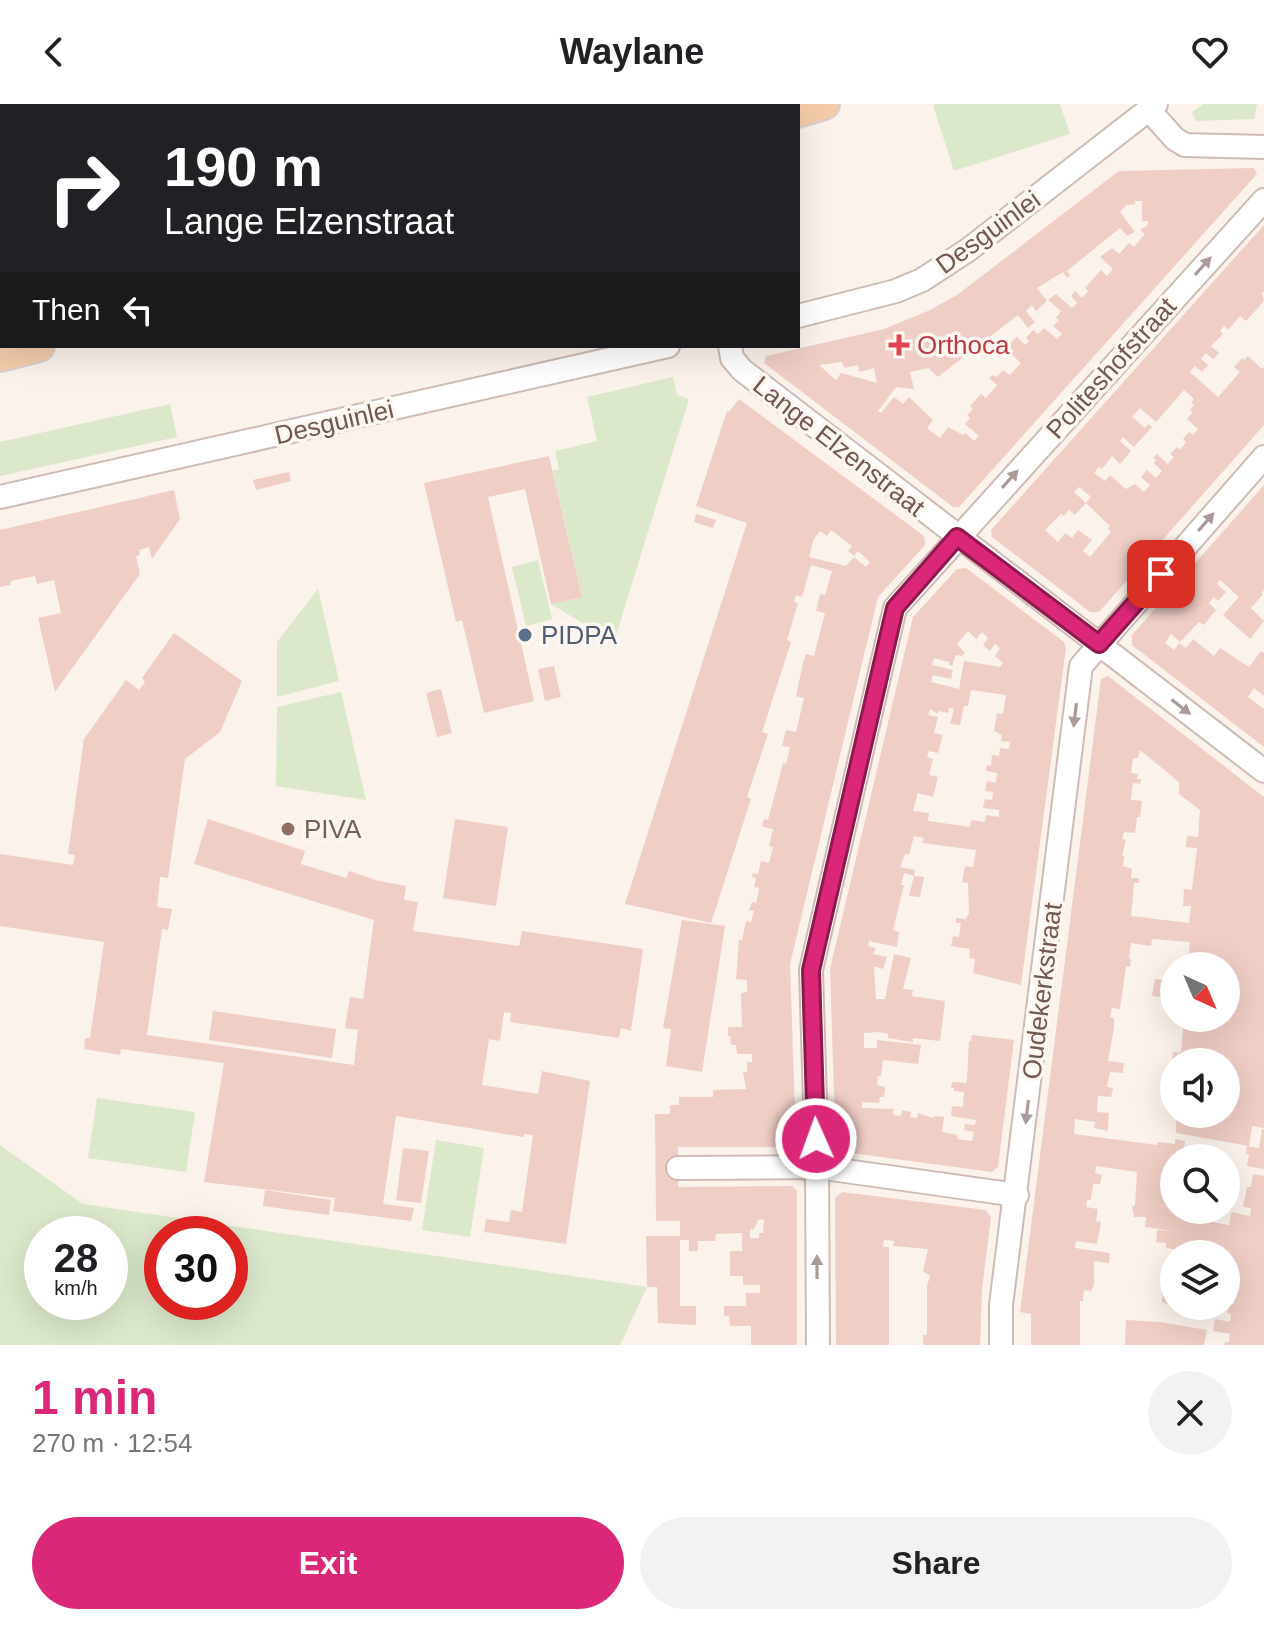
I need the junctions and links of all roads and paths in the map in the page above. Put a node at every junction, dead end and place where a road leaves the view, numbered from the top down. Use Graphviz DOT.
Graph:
graph roads {
  1 [pos="824,104"];
  2 [pos="1152,107"];
  3 [pos="800,111"];
  4 [pos="1264,147"];
  5 [pos="1264,200"];
  6 [pos="800,315"];
  7 [pos="31,348"];
  8 [pos="659,348"];
  9 [pos="730,348"];
  10 [pos="0,356"];
  11 [pos="1264,457"];
  12 [pos="0,497"];
  13 [pos="957,537"];
  14 [pos="1099,644"];
  15 [pos="1264,771"];
  16 [pos="817,1167"];
  17 [pos="678,1168"];
  18 [pos="1017,1195"];
  19 [pos="818,1345"];
  20 [pos="1001,1345"];
  1 -- 3 [label="main road"];
  2 -- 4 [label="street"];
  2 -- 6 [label="street, Desguinlei"];
  13 -- 5 [label="street, Politeshofstraat, one-way"];
  7 -- 10 [label="main road"];
  8 -- 12 [label="street, Desguinlei"];
  9 -- 13 [label="street, Lange Elzenstraat"];
  14 -- 11 [label="street, Oudekerkstraat, one-way"];
  13 -- 14 [label="street, Lange Elzenstraat"];
  13 -- 16 [label="street, Politeshofstraat"];
  14 -- 15 [label="street, Lange Elzenstraat, one-way"];
  14 -- 18 [label="street, Oudekerkstraat, one-way"];
  16 -- 17 [label="street"];
  16 -- 18 [label="street"];
  19 -- 16 [label="street, Politeshofstraat, one-way"];
  18 -- 20 [label="street, Oudekerkstraat"];
}
